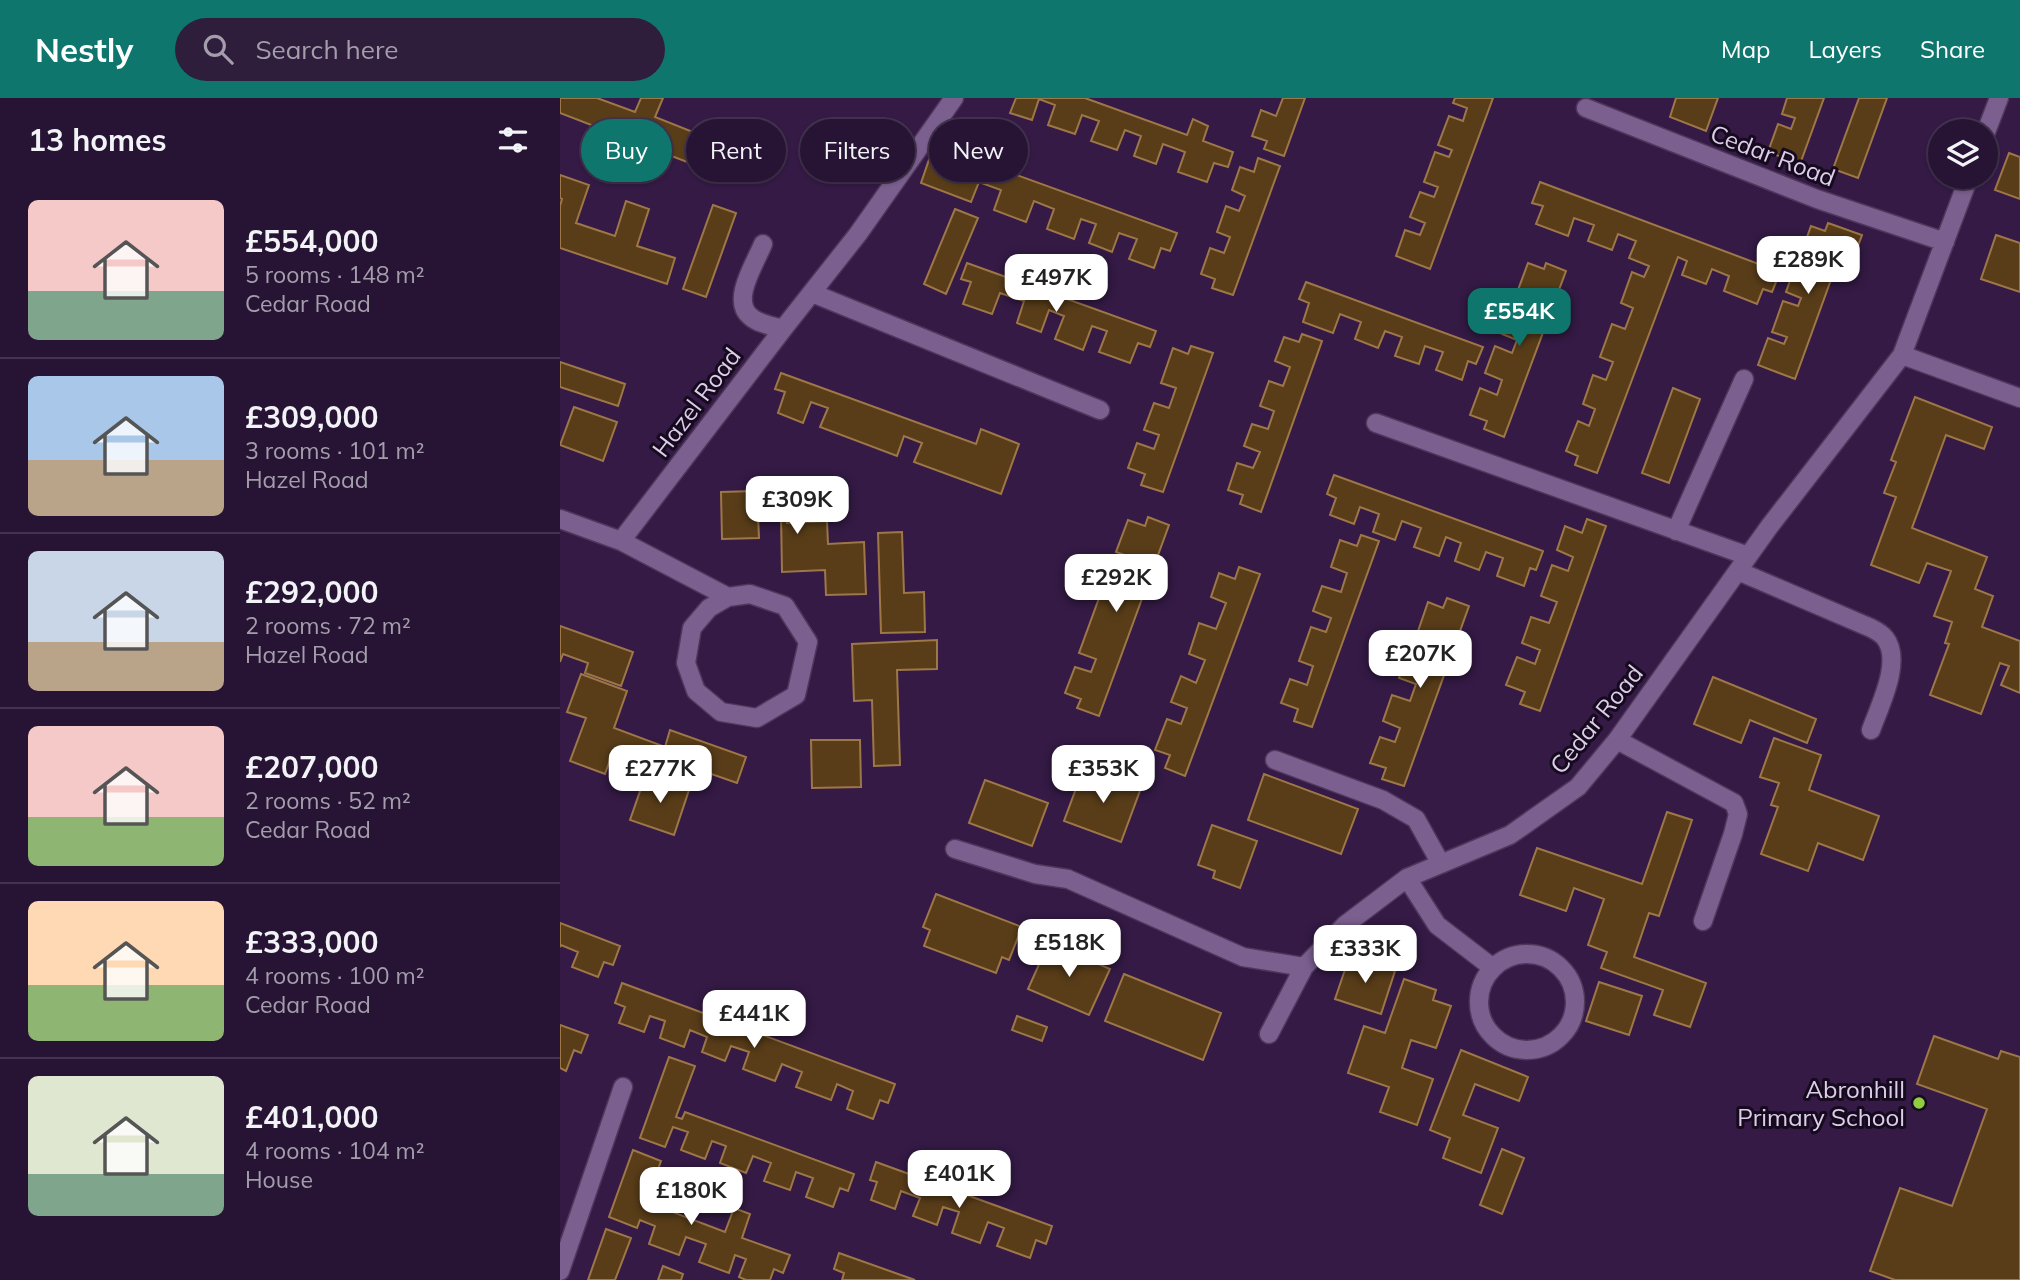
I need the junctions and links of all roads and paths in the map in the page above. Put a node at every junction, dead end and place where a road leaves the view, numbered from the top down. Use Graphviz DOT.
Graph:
graph roads {
  1 [pos="954,98"];
  2 [pos="1999,98"];
  3 [pos="1586,108"];
  4 [pos="1991,119"];
  5 [pos="1965,189"];
  6 [pos="1945,242"];
  7 [pos="763,244"];
  8 [pos="811,293"];
  9 [pos="783,329"];
  10 [pos="1902,355"];
  11 [pos="1744,379"];
  12 [pos="2020,398"];
  13 [pos="1100,410"];
  14 [pos="1376,423"];
  15 [pos="560,519"];
  16 [pos="1676,531"];
  17 [pos="621,541"];
  18 [pos="1743,564"];
  19 [pos="728,597"];
  20 [pos="1871,730"];
  21 [pos="1617,740"];
  22 [pos="1275,760"];
  23 [pos="956,849"];
  24 [pos="1441,864"];
  25 [pos="1406,878"];
  26 [pos="1703,920"];
  27 [pos="1304,967"];
  28 [pos="1493,968"];
  29 [pos="1269,1034"];
  30 [pos="623,1087"];
  31 [pos="560,1271"];
  1 -- 8 [label="street, Hazel Road"];
  2 -- 4 [label="street"];
  3 -- 6 [label="street, Cedar Road"];
  5 -- 6 [label="street, Cedar Road"];
  6 -- 10 [label="street, Cedar Road"];
  7 -- 9 [label="street"];
  8 -- 9 [label="street, Hazel Road"];
  8 -- 13 [label="street"];
  9 -- 17 [label="street, Hazel Road"];
  10 -- 12 [label="street"];
  10 -- 18 [label="street, Cedar Road"];
  11 -- 16 [label="street"];
  14 -- 16 [label="street"];
  15 -- 17 [label="street"];
  16 -- 18 [label="street"];
  17 -- 19 [label="street"];
  18 -- 20 [label="street"];
  18 -- 21 [label="street, Cedar Road"];
  19 -- 19 [label="street"];
  21 -- 24 [label="street, Cedar Road"];
  21 -- 26 [label="street"];
  22 -- 24 [label="street"];
  23 -- 27 [label="street"];
  24 -- 25 [label="street, Cedar Road"];
  25 -- 27 [label="street, Cedar Road"];
  25 -- 28 [label="street"];
  27 -- 29 [label="street, Cedar Road"];
  28 -- 28 [label="street"];
  30 -- 31 [label="street"];
}
